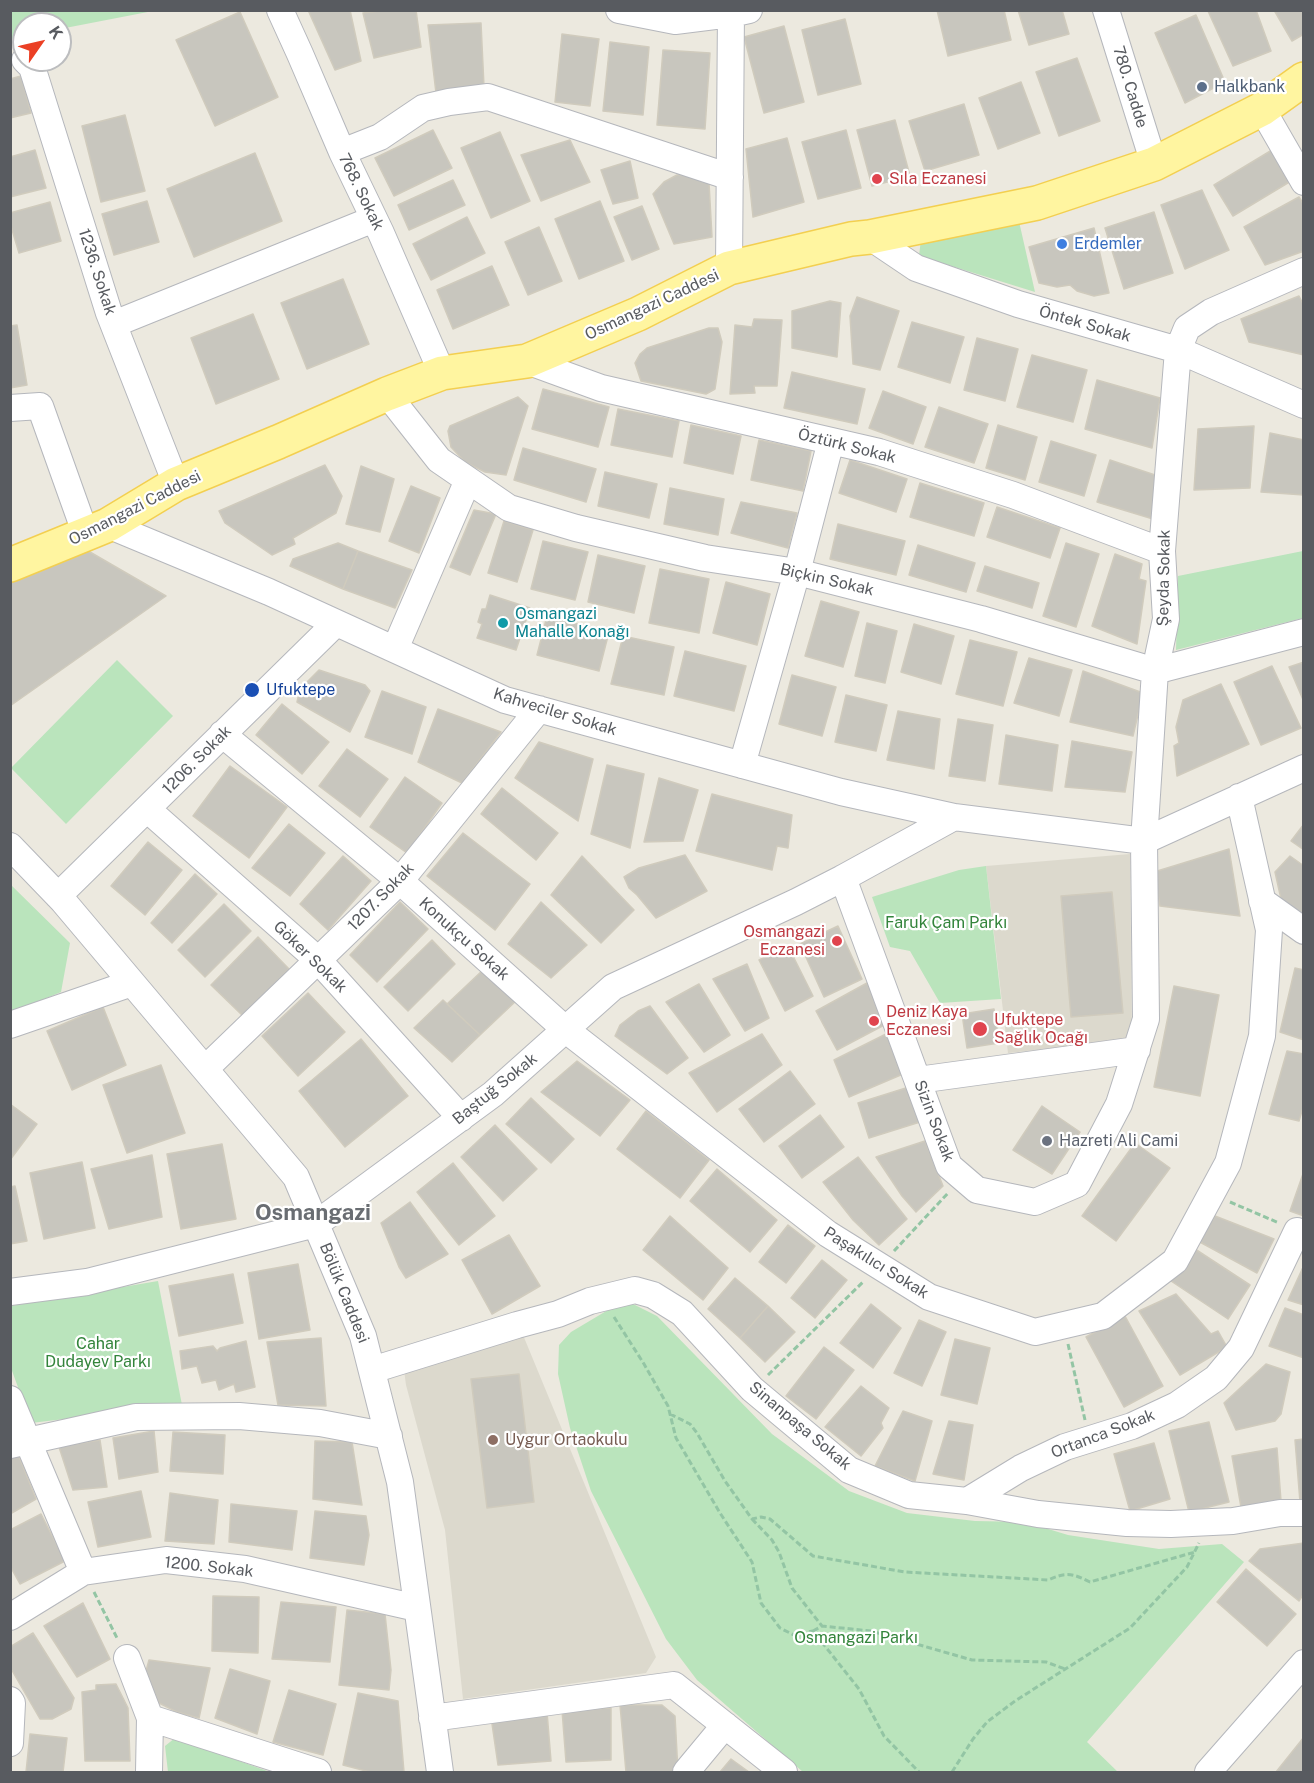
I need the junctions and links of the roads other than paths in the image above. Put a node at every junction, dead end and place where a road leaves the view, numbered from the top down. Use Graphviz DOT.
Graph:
graph roads {
  1 [pos="280,10"];
  2 [pos="619,10"];
  3 [pos="1106,10"];
  4 [pos="737,12"];
  5 [pos="34,72"];
  6 [pos="1304,79"];
  7 [pos="1262,109"];
  8 [pos="342,152"];
  9 [pos="1154,164"];
  10 [pos="730,177"];
  11 [pos="1304,182"];
  12 [pos="374,219"];
  13 [pos="870,237"];
  14 [pos="729,268"];
  15 [pos="1304,271"];
  16 [pos="114,324"];
  17 [pos="1178,350"];
  18 [pos="527,361"];
  19 [pos="442,373"];
  20 [pos="387,394"];
  21 [pos="1304,405"];
  22 [pos="10,408"];
  23 [pos="831,441"];
  24 [pos="468,480"];
  25 [pos="176,484"];
  26 [pos="97,530"];
  27 [pos="1162,551"];
  28 [pos="10,565"];
  29 [pos="798,572"];
  30 [pos="336,623"];
  31 [pos="1304,632"];
  32 [pos="395,650"];
  33 [pos="1155,671"];
  34 [pos="539,709"];
  35 [pos="222,734"];
  36 [pos="742,765"];
  37 [pos="1304,768"];
  38 [pos="1239,797"];
  39 [pos="147,809"];
  40 [pos="954,817"];
  41 [pos="1144,842"];
  42 [pos="11,849"];
  43 [pos="843,878"];
  44 [pos="400,881"];
  45 [pos="58,896"];
  46 [pos="1262,901"];
  47 [pos="1304,931"];
  48 [pos="318,960"];
  49 [pos="132,983"];
  50 [pos="10,1025"];
  51 [pos="566,1030"];
  52 [pos="1137,1050"];
  53 [pos="205,1069"];
  54 [pos="918,1080"];
  55 [pos="460,1118"];
  56 [pos="316,1224"];
  57 [pos="1297,1231"];
  58 [pos="10,1292"];
  59 [pos="372,1370"];
  60 [pos="10,1399"];
  61 [pos="389,1436"];
  62 [pos="19,1443"];
  63 [pos="967,1501"];
  64 [pos="1304,1513"];
  65 [pos="83,1572"];
  66 [pos="417,1608"];
  67 [pos="10,1617"];
  68 [pos="127,1658"];
  69 [pos="1304,1663"];
  70 [pos="10,1700"];
  71 [pos="150,1718"];
  72 [pos="432,1718"];
  73 [pos="725,1725"];
  74 [pos="10,1743"];
  75 [pos="149,1773"];
  76 [pos="318,1773"];
  77 [pos="440,1773"];
  78 [pos="686,1773"];
  79 [pos="784,1773"];
  80 [pos="1208,1773"];
  1 -- 8 [label="street, 768. Sokak"];
  2 -- 4 [label="street"];
  3 -- 9 [label="street, 780. Cadde"];
  4 -- 10 [label="street"];
  5 -- 16 [label="street, 1236. Sokak"];
  6 -- 7 [label="main road, Osmangazi Caddesi"];
  7 -- 9 [label="main road, Osmangazi Caddesi"];
  7 -- 11 [label="street"];
  8 -- 10 [label="street"];
  8 -- 12 [label="street, 768. Sokak"];
  9 -- 13 [label="main road, Osmangazi Caddesi"];
  10 -- 14 [label="street"];
  12 -- 16 [label="street"];
  12 -- 19 [label="street, 768. Sokak"];
  13 -- 14 [label="main road, Osmangazi Caddesi"];
  13 -- 17 [label="street, Öntek Sokak"];
  14 -- 18 [label="main road, Osmangazi Caddesi"];
  15 -- 17 [label="street"];
  16 -- 25 [label="street, 1236. Sokak"];
  17 -- 21 [label="street, Öntek Sokak"];
  17 -- 27 [label="street, Şeyda Sokak"];
  18 -- 19 [label="main road, Osmangazi Caddesi"];
  18 -- 23 [label="street, Öztürk Sokak"];
  19 -- 20 [label="main road, Osmangazi Caddesi"];
  20 -- 24 [label="street, Biçkin Sokak"];
  20 -- 25 [label="main road, Osmangazi Caddesi"];
  22 -- 26 [label="street"];
  23 -- 27 [label="street, Öztürk Sokak"];
  23 -- 29 [label="street"];
  24 -- 29 [label="street, Biçkin Sokak"];
  24 -- 32 [label="street"];
  25 -- 26 [label="main road, Osmangazi Caddesi"];
  26 -- 28 [label="main road, Osmangazi Caddesi"];
  26 -- 30 [label="street, Kahveciler Sokak"];
  27 -- 33 [label="street, Şeyda Sokak"];
  29 -- 33 [label="street, Biçkin Sokak"];
  29 -- 36 [label="street"];
  30 -- 32 [label="street, Kahveciler Sokak"];
  30 -- 35 [label="street, 1206. Sokak"];
  31 -- 33 [label="street"];
  32 -- 34 [label="street, Kahveciler Sokak"];
  33 -- 41 [label="street, Şeyda Sokak"];
  34 -- 36 [label="street, Kahveciler Sokak"];
  34 -- 44 [label="street, 1207. Sokak"];
  35 -- 39 [label="street, 1206. Sokak"];
  35 -- 44 [label="street, Konukçu Sokak"];
  36 -- 40 [label="street, Kahveciler Sokak"];
  37 -- 38 [label="street"];
  38 -- 41 [label="street"];
  38 -- 46 [label="street, Paşakılıcı Sokak"];
  39 -- 45 [label="street, 1206. Sokak"];
  39 -- 48 [label="street, Göker Sokak"];
  40 -- 41 [label="street, Kahveciler Sokak"];
  40 -- 43 [label="street, Baştuğ Sokak"];
  41 -- 52 [label="street, Sizin Sokak"];
  42 -- 45 [label="street, Bölük Caddesi"];
  43 -- 51 [label="street, Baştuğ Sokak"];
  43 -- 54 [label="street, Sizin Sokak"];
  44 -- 48 [label="street, 1207. Sokak"];
  44 -- 51 [label="street, Konukçu Sokak"];
  45 -- 49 [label="street, Bölük Caddesi"];
  46 -- 47 [label="street"];
  46 -- 51 [label="street, Paşakılıcı Sokak"];
  48 -- 53 [label="street, 1207. Sokak"];
  48 -- 55 [label="street, Göker Sokak"];
  49 -- 50 [label="street"];
  49 -- 53 [label="street, Bölük Caddesi"];
  51 -- 55 [label="street, Baştuğ Sokak"];
  52 -- 54 [label="street"];
  52 -- 54 [label="street, Sizin Sokak"];
  53 -- 56 [label="street, Bölük Caddesi"];
  55 -- 56 [label="street, Baştuğ Sokak"];
  56 -- 58 [label="street, Baştuğ Sokak"];
  56 -- 59 [label="street, Bölük Caddesi"];
  57 -- 63 [label="street, Ortanca Sokak"];
  59 -- 61 [label="street, Bölük Caddesi"];
  59 -- 63 [label="street, Sinanpaşa Sokak"];
  60 -- 62 [label="street"];
  61 -- 62 [label="street"];
  61 -- 66 [label="street, Bölük Caddesi"];
  62 -- 65 [label="street"];
  63 -- 64 [label="street, Sinanpaşa Sokak"];
  65 -- 66 [label="street, 1200. Sokak"];
  65 -- 67 [label="street, 1200. Sokak"];
  66 -- 72 [label="street, Bölük Caddesi"];
  68 -- 71 [label="street"];
  69 -- 80 [label="street"];
  70 -- 74 [label="street"];
  71 -- 75 [label="street"];
  71 -- 76 [label="street"];
  72 -- 73 [label="street"];
  72 -- 77 [label="street, Bölük Caddesi"];
  73 -- 78 [label="street"];
  73 -- 79 [label="street"];
}
